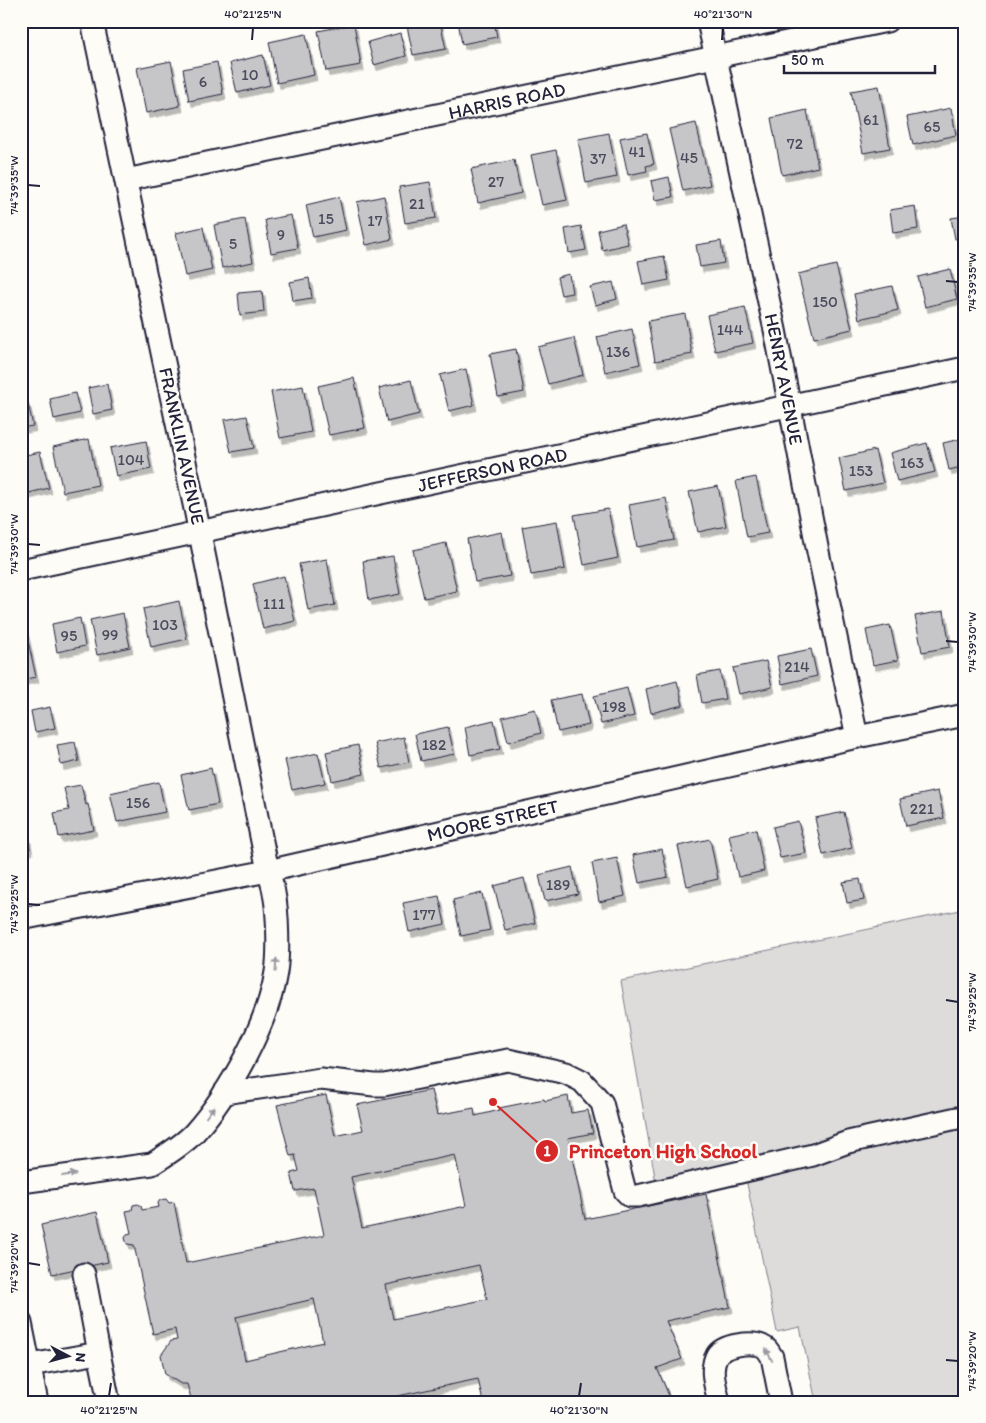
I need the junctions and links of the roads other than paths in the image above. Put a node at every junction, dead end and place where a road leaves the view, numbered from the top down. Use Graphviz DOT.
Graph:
graph roads {
  1 [pos="92,21"];
  2 [pos="708,21"];
  3 [pos="886,21"];
  4 [pos="715,56"];
  5 [pos="126,180"];
  6 [pos="965,368"];
  7 [pos="790,406"];
  8 [pos="200,531"];
  9 [pos="21,570"];
  10 [pos="965,715"];
  11 [pos="857,737"];
  12 [pos="268,871"];
  13 [pos="21,920"];
  14 [pos="224,1093"];
  15 [pos="957,1118"];
  16 [pos="21,1182"];
  17 [pos="84,1274"];
  18 [pos="21,1323"];
  19 [pos="99,1353"];
  20 [pos="30,1365"];
  21 [pos="37,1402"];
  22 [pos="109,1402"];
  23 [pos="719,1402"];
  24 [pos="781,1402"];
  1 -- 5 [label="street, FRANKLIN AVENUE"];
  2 -- 4 [label="street, HENRY AVENUE"];
  3 -- 4 [label="street, HARRIS ROAD"];
  4 -- 5 [label="street, HARRIS ROAD"];
  4 -- 7 [label="street, HENRY AVENUE"];
  5 -- 8 [label="street, FRANKLIN AVENUE"];
  6 -- 7 [label="street, JEFFERSON ROAD"];
  7 -- 8 [label="street, JEFFERSON ROAD"];
  7 -- 11 [label="street, HENRY AVENUE"];
  8 -- 9 [label="street, JEFFERSON ROAD"];
  8 -- 12 [label="street, FRANKLIN AVENUE"];
  10 -- 11 [label="street, MOORE STREET"];
  11 -- 12 [label="street, MOORE STREET"];
  12 -- 13 [label="street, MOORE STREET"];
  14 -- 12 [label="street, FRANKLIN AVENUE, one-way"];
  14 -- 15 [label="street"];
  16 -- 14 [label="street, FRANKLIN AVENUE, one-way"];
  17 -- 19 [label="street"];
  18 -- 20 [label="street"];
  19 -- 20 [label="street"];
  19 -- 22 [label="street"];
  20 -- 21 [label="street"];
  24 -- 23 [label="street, one-way"];
}
